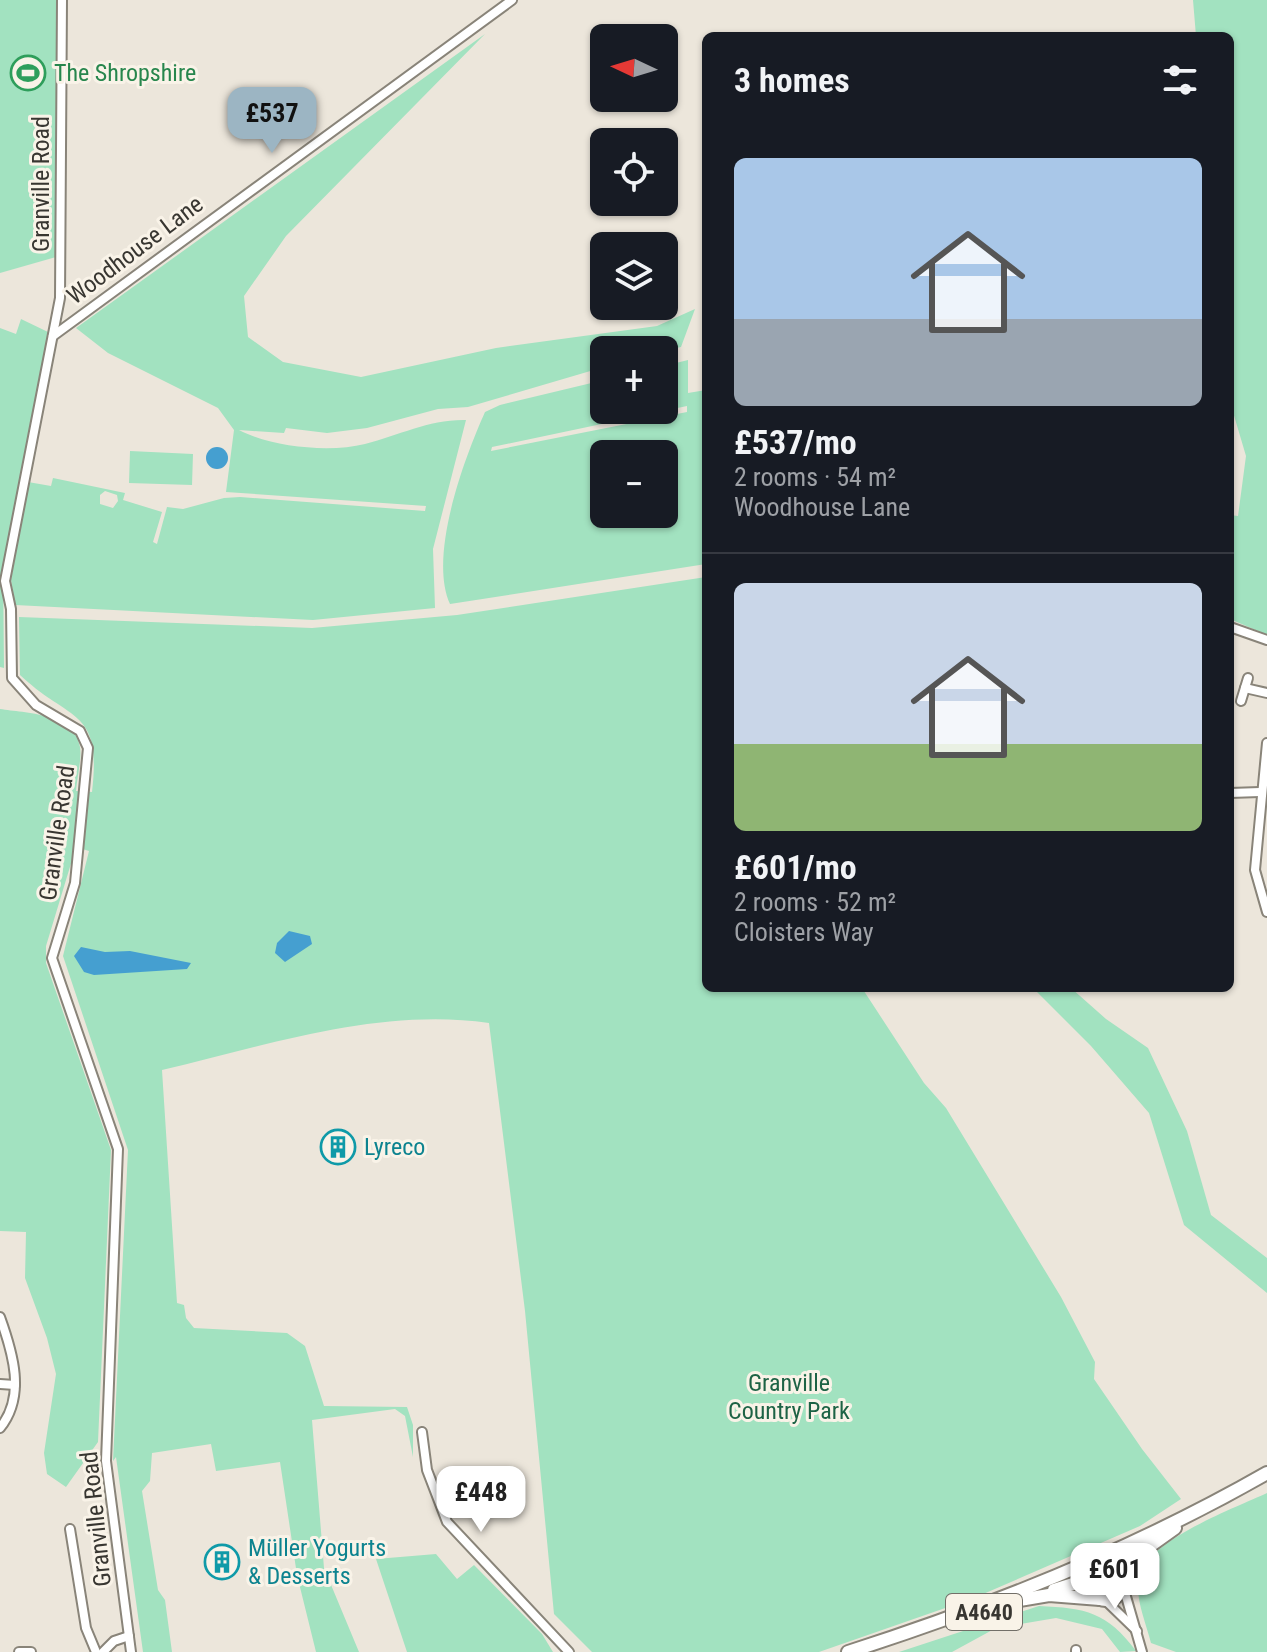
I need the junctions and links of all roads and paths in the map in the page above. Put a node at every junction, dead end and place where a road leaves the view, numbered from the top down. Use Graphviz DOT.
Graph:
graph roads {
  1 [pos="62,0"];
  2 [pos="512,0"];
  3 [pos="53,336"];
  4 [pos="1234,628"];
  5 [pos="1267,640"];
  6 [pos="1267,693"];
  7 [pos="1241,701"];
  8 [pos="1267,743"];
  9 [pos="1265,763"];
  10 [pos="1260,792"];
  11 [pos="1234,793"];
  12 [pos="1256,853"];
  13 [pos="1267,854"];
  14 [pos="1267,912"];
  15 [pos="0,1317"];
  16 [pos="0,1384"];
  17 [pos="15,1385"];
  18 [pos="0,1428"];
  19 [pos="422,1432"];
  20 [pos="1267,1473"];
  21 [pos="1267,1481"];
  22 [pos="70,1529"];
  23 [pos="1149,1532"];
  24 [pos="1100,1567"];
  25 [pos="1089,1579"];
  26 [pos="1124,1584"];
  27 [pos="996,1600"];
  28 [pos="1102,1600"];
  29 [pos="1137,1631"];
  30 [pos="129,1636"];
  31 [pos="19,1652"];
  32 [pos="31,1652"];
  33 [pos="96,1652"];
  34 [pos="103,1652"];
  35 [pos="131,1652"];
  36 [pos="569,1652"];
  37 [pos="848,1652"];
  38 [pos="873,1652"];
  39 [pos="1142,1652"];
  1 -- 3 [label="street, Granville Road"];
  2 -- 3 [label="street, Woodhouse Lane"];
  3 -- 30 [label="street, Granville Road"];
  4 -- 5 [label="street"];
  6 -- 7 [label="street"];
  8 -- 9 [label="street"];
  9 -- 10 [label="street"];
  10 -- 11 [label="street"];
  10 -- 12 [label="street"];
  12 -- 13 [label="street"];
  12 -- 14 [label="street"];
  15 -- 17 [label="street"];
  16 -- 17 [label="street"];
  17 -- 18 [label="street"];
  19 -- 36 [label="street"];
  20 -- 23 [label="main road, A4640"];
  21 -- 26 [label="main road"];
  22 -- 33 [label="street"];
  23 -- 24 [label="main road, A4640"];
  23 -- 27 [label="main road, A4640"];
  24 -- 25 [label="main road, A4640"];
  24 -- 26 [label="main road"];
  25 -- 27 [label="main road, A4640"];
  25 -- 28 [label="main road"];
  26 -- 28 [label="main road"];
  26 -- 29 [label="street"];
  27 -- 37 [label="main road, A4640"];
  28 -- 29 [label="street"];
  28 -- 38 [label="main road, A4640"];
  29 -- 39 [label="street"];
  30 -- 34 [label="street"];
  30 -- 35 [label="street, Granville Road"];
  31 -- 32 [label="street"];
}
